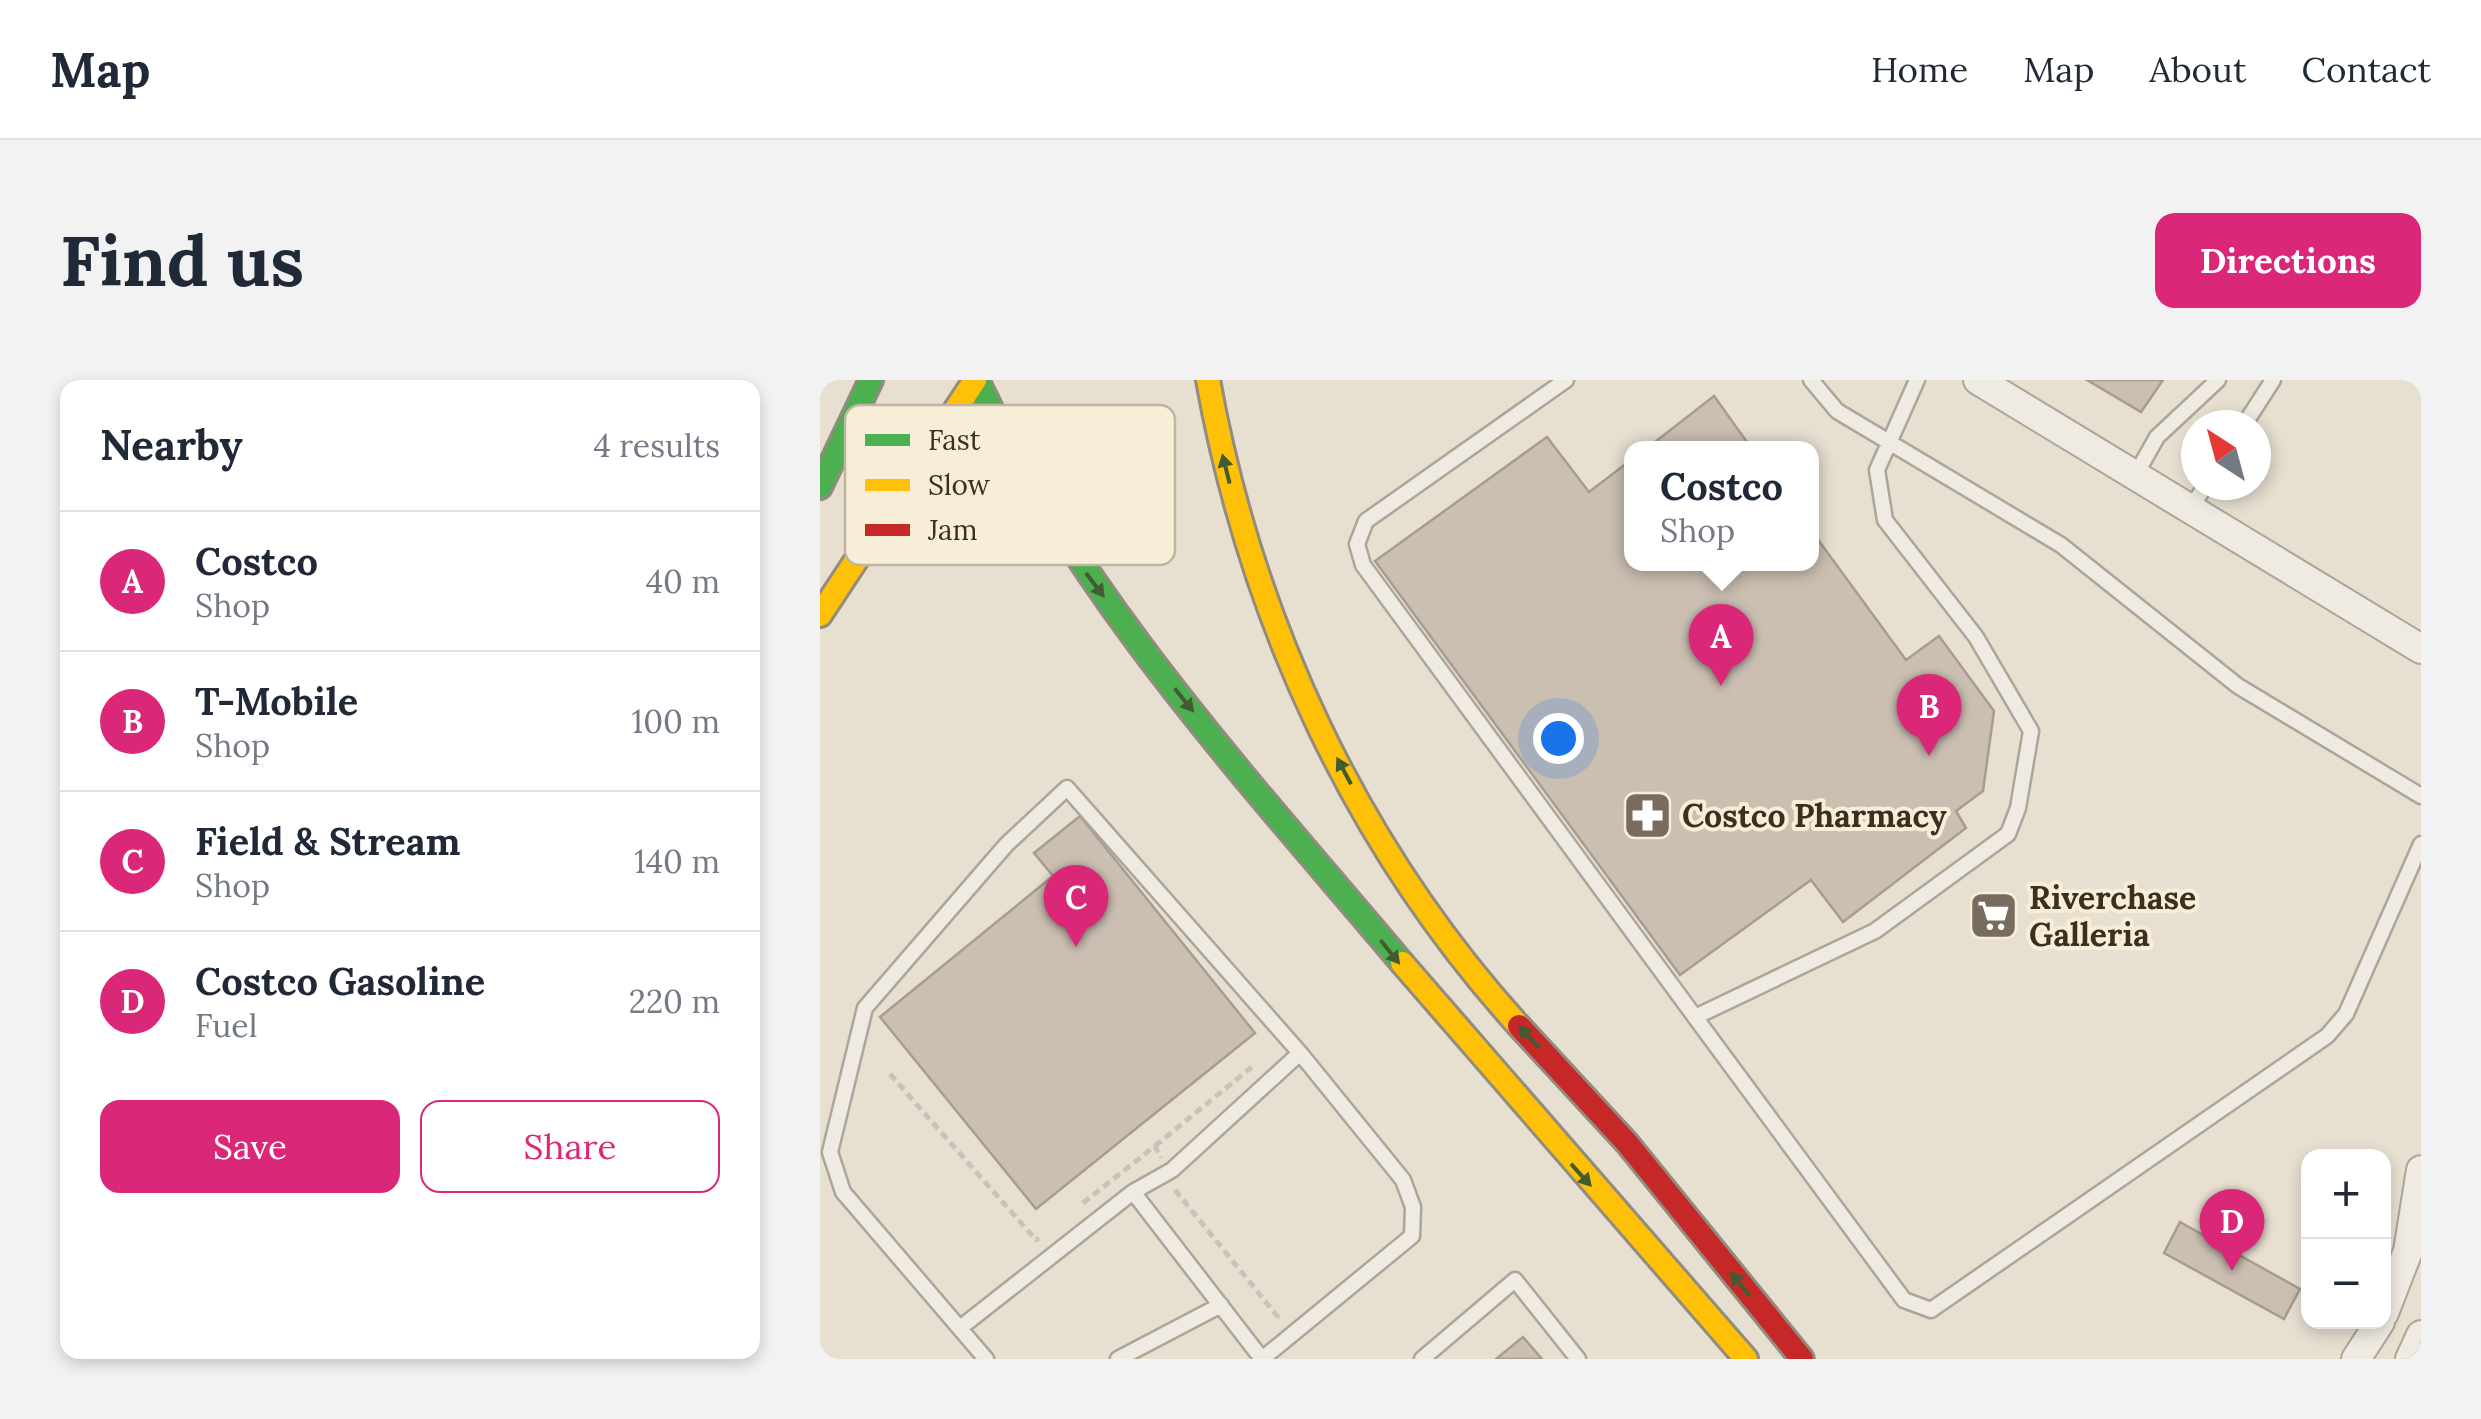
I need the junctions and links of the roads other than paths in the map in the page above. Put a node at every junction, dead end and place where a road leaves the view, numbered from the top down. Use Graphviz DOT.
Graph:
graph roads {
  1 [pos="871,380"];
  2 [pos="976,380"];
  3 [pos="1566,380"];
  4 [pos="1811,380"];
  5 [pos="1918,380"];
  6 [pos="1978,380"];
  7 [pos="2218,380"];
  8 [pos="2274,380"];
  9 [pos="1209,390"];
  10 [pos="859,405"];
  11 [pos="959,405"];
  12 [pos="988,405"];
  13 [pos="2254,410"];
  14 [pos="845,435"];
  15 [pos="1888,443"];
  16 [pos="2135,476"];
  17 [pos="820,488"];
  18 [pos="2181,491"];
  19 [pos="2202,500"];
  20 [pos="853,565"];
  21 [pos="1083,565"];
  22 [pos="820,615"];
  23 [pos="2421,649"];
  24 [pos="2421,796"];
  25 [pos="2421,844"];
  26 [pos="1696,1018"];
  27 [pos="1300,1053"];
  28 [pos="2421,1170"];
  29 [pos="1134,1192"];
  30 [pos="2391,1295"];
  31 [pos="1221,1305"];
  32 [pos="960,1328"];
  33 [pos="2375,1329"];
  34 [pos="2421,1335"];
  35 [pos="986,1359"];
  36 [pos="1118,1359"];
  37 [pos="1262,1359"];
  38 [pos="1422,1359"];
  39 [pos="1578,1359"];
  40 [pos="1746,1359"];
  41 [pos="1802,1359"];
  42 [pos="2356,1359"];
  43 [pos="2410,1359"];
  1 -- 10 [label="highway"];
  2 -- 11 [label="highway"];
  2 -- 12 [label="highway, one-way"];
  3 -- 26 [label="lane"];
  4 -- 15 [label="lane"];
  5 -- 15 [label="lane"];
  6 -- 16 [label="street"];
  7 -- 16 [label="lane"];
  8 -- 13 [label="lane"];
  41 -- 9 [label="highway, one-way"];
  14 -- 17 [label="highway"];
  15 -- 24 [label="lane"];
  15 -- 26 [label="lane"];
  16 -- 18 [label="street"];
  19 -- 23 [label="street"];
  20 -- 22 [label="highway"];
  21 -- 40 [label="highway, one-way"];
  25 -- 26 [label="lane"];
  27 -- 29 [label="lane"];
  27 -- 32 [label="lane"];
  27 -- 37 [label="lane"];
  28 -- 30 [label="street"];
  29 -- 31 [label="lane"];
  29 -- 32 [label="lane"];
  31 -- 36 [label="lane"];
  31 -- 37 [label="lane"];
  32 -- 35 [label="lane"];
  33 -- 42 [label="street"];
  34 -- 43 [label="street"];
  38 -- 39 [label="lane"];
}
